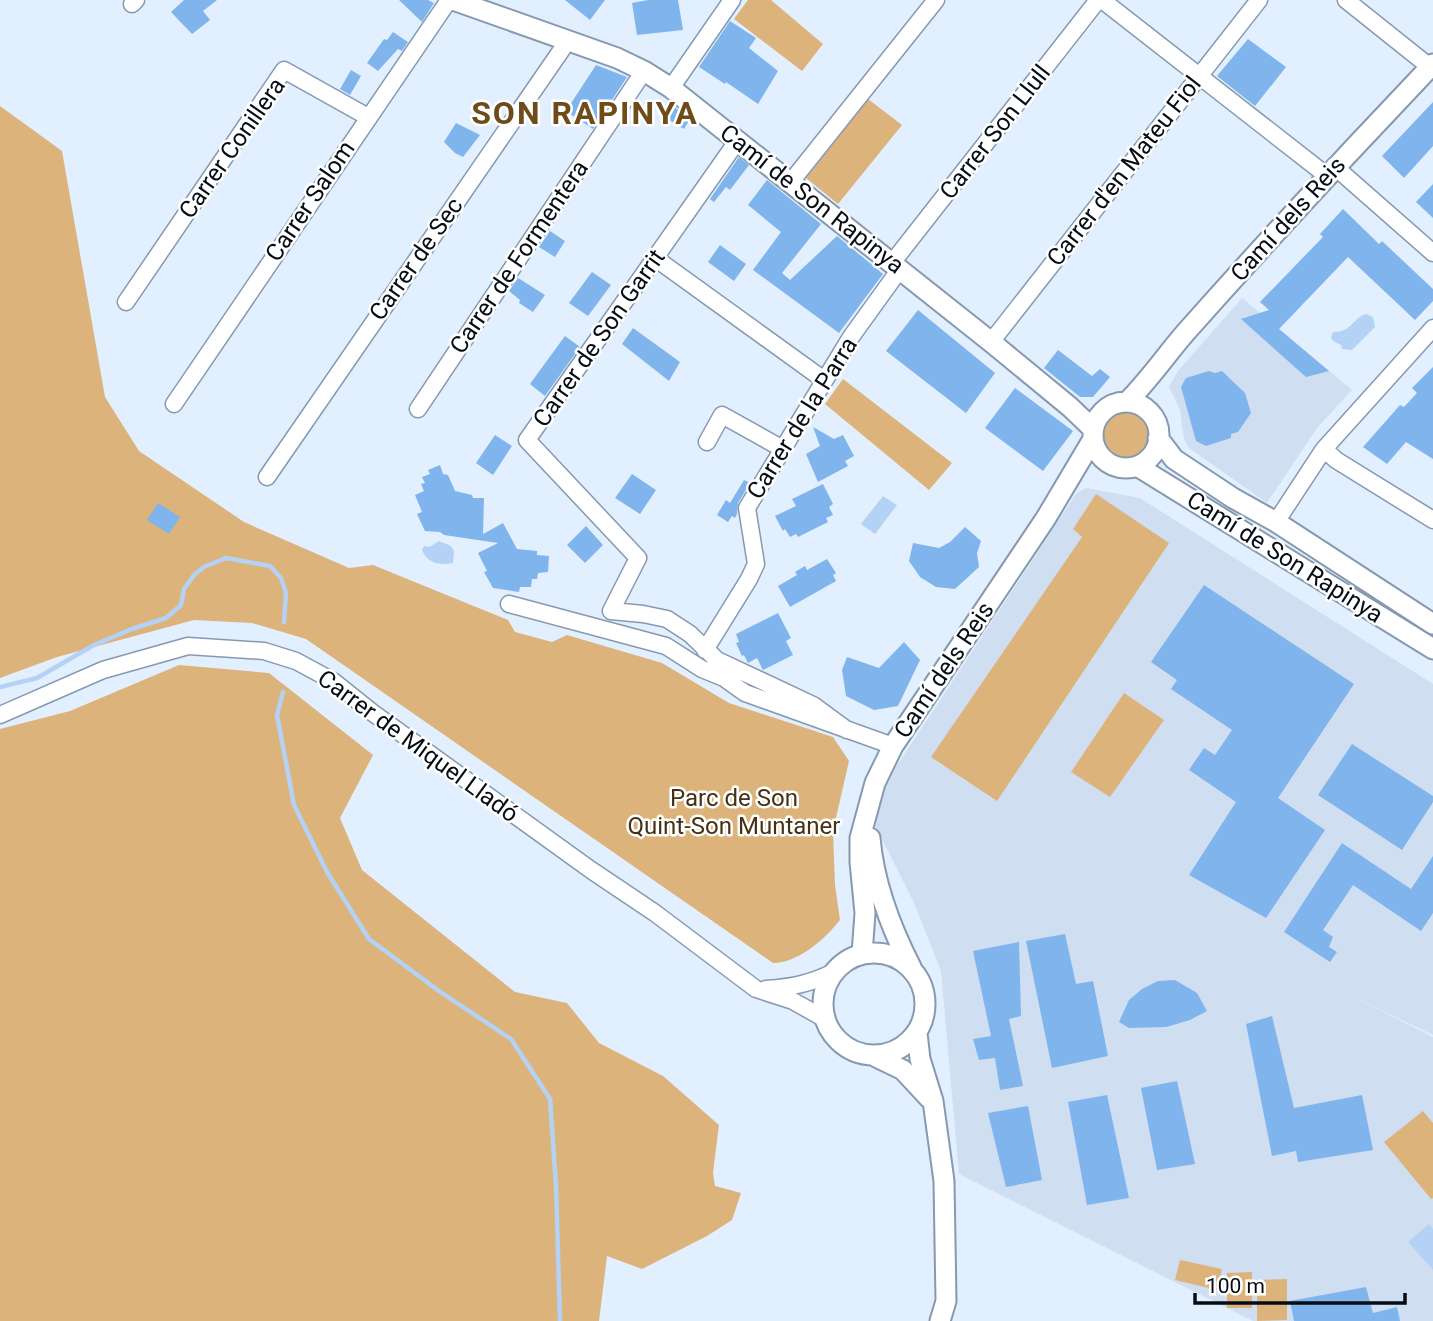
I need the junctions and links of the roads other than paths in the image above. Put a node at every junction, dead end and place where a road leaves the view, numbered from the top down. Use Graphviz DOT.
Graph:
graph roads {
  1 [pos="451,0"];
  2 [pos="732,0"];
  3 [pos="936,0"];
  4 [pos="1100,0"];
  5 [pos="1259,0"];
  6 [pos="1346,0"];
  7 [pos="567,42"];
  8 [pos="1432,65"];
  9 [pos="644,71"];
  10 [pos="1197,76"];
  11 [pos="671,89"];
  12 [pos="368,117"];
  13 [pos="738,140"];
  14 [pos="1330,171"];
  15 [pos="790,183"];
  16 [pos="1433,253"];
  17 [pos="655,258"];
  18 [pos="896,266"];
  19 [pos="126,302"];
  20 [pos="1433,328"];
  21 [pos="991,342"];
  22 [pos="1150,379"];
  23 [pos="824,380"];
  24 [pos="1127,402"];
  25 [pos="174,404"];
  26 [pos="1070,407"];
  27 [pos="1106,408"];
  28 [pos="418,409"];
  29 [pos="1150,412"];
  30 [pos="1093,434"];
  31 [pos="1158,438"];
  32 [pos="707,442"];
  33 [pos="783,449"];
  34 [pos="1324,449"];
  35 [pos="1110,464"];
  36 [pos="1078,466"];
  37 [pos="1137,466"];
  38 [pos="267,477"];
  39 [pos="1433,520"];
  40 [pos="1276,522"];
  41 [pos="509,604"];
  42 [pos="1433,624"];
  43 [pos="1433,649"];
  44 [pos="705,650"];
  45 [pos="0,715"];
  46 [pos="847,730"];
  47 [pos="893,746"];
  48 [pos="867,809"];
  49 [pos="862,954"];
  50 [pos="911,967"];
  51 [pos="834,972"];
  52 [pos="756,989"];
  53 [pos="825,1019"];
  54 [pos="917,1033"];
  55 [pos="874,1056"];
  56 [pos="933,1101"];
  57 [pos="940,1321"];
  1 -- 7 [label="street, Camí de Son Rapinya"];
  1 -- 12 [label="street, Carrer Salom"];
  2 -- 11 [label="street"];
  3 -- 15 [label="street"];
  4 -- 10 [label="street"];
  4 -- 18 [label="street, Carrer Son Llull"];
  5 -- 10 [label="street, Carrer d'en Mateu Fiol"];
  6 -- 8 [label="street"];
  7 -- 9 [label="street, Camí de Son Rapinya"];
  7 -- 38 [label="street, Carrer de Sec"];
  8 -- 14 [label="street, Camí dels Reis"];
  9 -- 11 [label="street, Camí de Son Rapinya"];
  9 -- 28 [label="street, Carrer de Formentera"];
  10 -- 14 [label="street"];
  10 -- 21 [label="street, Carrer d'en Mateu Fiol"];
  11 -- 13 [label="street, Camí de Son Rapinya"];
  12 -- 19 [label="street, Carrer Conillera"];
  12 -- 25 [label="street, Carrer Salom"];
  13 -- 15 [label="street, Camí de Son Rapinya"];
  13 -- 17 [label="street, Carrer de Son Garrit"];
  14 -- 16 [label="street"];
  14 -- 22 [label="street, Camí dels Reis"];
  15 -- 18 [label="street, Camí de Son Rapinya"];
  17 -- 23 [label="street"];
  17 -- 44 [label="street, Carrer de Son Garrit"];
  18 -- 21 [label="street, Camí de Son Rapinya"];
  18 -- 23 [label="street, Carrer de la Parra"];
  20 -- 34 [label="street"];
  21 -- 26 [label="street, Camí de Son Rapinya"];
  22 -- 24 [label="street, Camí dels Reis"];
  22 -- 29 [label="street"];
  23 -- 33 [label="street, Carrer de la Parra"];
  24 -- 27 [label="street"];
  24 -- 29 [label="street"];
  26 -- 27 [label="street"];
  26 -- 30 [label="street, Camí de Son Rapinya"];
  27 -- 30 [label="street"];
  29 -- 31 [label="street"];
  30 -- 35 [label="street"];
  30 -- 36 [label="street, Camí dels Reis"];
  31 -- 37 [label="street"];
  31 -- 40 [label="street, Camí de Son Rapinya"];
  32 -- 33 [label="street"];
  33 -- 44 [label="street, Carrer de la Parra"];
  34 -- 39 [label="street"];
  34 -- 40 [label="street"];
  35 -- 36 [label="street"];
  35 -- 37 [label="street"];
  36 -- 47 [label="street, Camí dels Reis"];
  37 -- 43 [label="street, Camí de Son Rapinya"];
  40 -- 42 [label="street, Camí de Son Rapinya"];
  41 -- 46 [label="street"];
  44 -- 46 [label="street"];
  45 -- 52 [label="street, Carrer de Miquel Lladó"];
  46 -- 47 [label="street"];
  47 -- 48 [label="street, Camí dels Reis"];
  48 -- 49 [label="street, Camí dels Reis"];
  48 -- 50 [label="street, Camí dels Reis"];
  49 -- 50 [label="street"];
  49 -- 51 [label="street"];
  50 -- 54 [label="street"];
  51 -- 52 [label="street"];
  51 -- 53 [label="street"];
  52 -- 53 [label="street, Carrer de Miquel Lladó"];
  53 -- 55 [label="street"];
  54 -- 55 [label="street"];
  54 -- 56 [label="street"];
  55 -- 56 [label="street"];
  56 -- 57 [label="street"];
}
